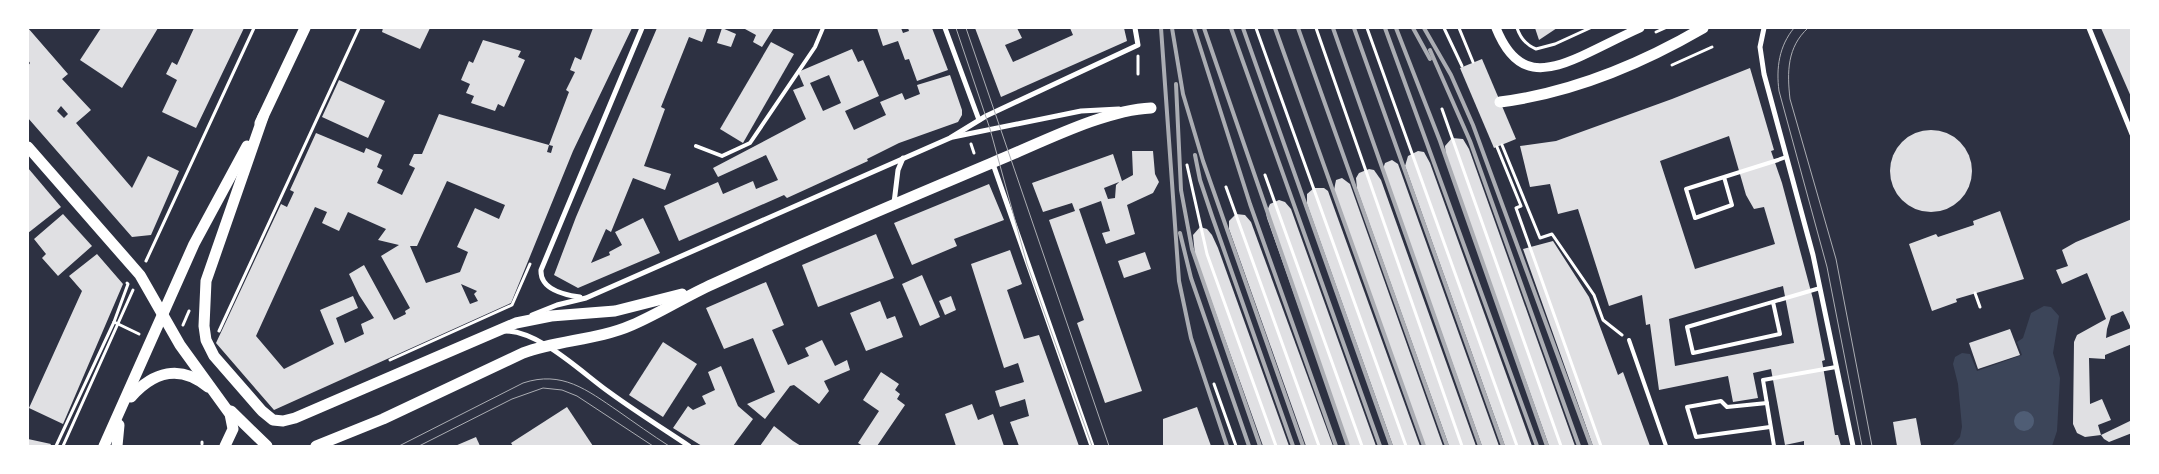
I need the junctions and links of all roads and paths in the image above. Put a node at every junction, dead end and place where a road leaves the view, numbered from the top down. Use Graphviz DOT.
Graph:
graph roads {
  1 [pos="254,28"];
  2 [pos="305,28"];
  3 [pos="359,28"];
  4 [pos="642,28"];
  5 [pos="823,28"];
  6 [pos="945,28"];
  7 [pos="1135,28"];
  8 [pos="1256,28"];
  9 [pos="1316,28"];
  10 [pos="1367,28"];
  11 [pos="1444,28"];
  12 [pos="1459,28"];
  13 [pos="1496,28"];
  14 [pos="1517,28"];
  15 [pos="1590,28"];
  16 [pos="1640,28"];
  17 [pos="1665,28"];
  18 [pos="1703,28"];
  19 [pos="1764,28"];
  20 [pos="2089,28"];
  21 [pos="1656,32"];
  22 [pos="1712,47"];
  23 [pos="1138,62"];
  24 [pos="1473,62"];
  25 [pos="1462,64"];
  26 [pos="1672,65"];
  27 [pos="1138,74"];
  28 [pos="1500,102"];
  29 [pos="1148,108"];
  30 [pos="1442,109"];
  31 [pos="263,117"];
  32 [pos="979,120"];
  33 [pos="2132,134"];
  34 [pos="950,138"];
  35 [pos="970,142"];
  36 [pos="1502,145"];
  37 [pos="696,146"];
  38 [pos="28,147"];
  39 [pos="1497,147"];
  40 [pos="974,153"];
  41 [pos="903,157"];
  42 [pos="1786,157"];
  43 [pos="993,163"];
  44 [pos="1187,165"];
  45 [pos="1265,176"];
  46 [pos="1724,177"];
  47 [pos="1226,187"];
  48 [pos="894,203"];
  49 [pos="152,251"];
  50 [pos="128,284"];
  51 [pos="135,284"];
  52 [pos="712,284"];
  53 [pos="1820,288"];
  54 [pos="1975,293"];
  55 [pos="586,298"];
  56 [pos="1773,302"];
  57 [pos="512,305"];
  58 [pos="1980,307"];
  59 [pos="190,311"];
  60 [pos="162,315"];
  61 [pos="114,322"];
  62 [pos="516,323"];
  63 [pos="119,324"];
  64 [pos="180,330"];
  65 [pos="139,334"];
  66 [pos="217,334"];
  67 [pos="482,336"];
  68 [pos="1629,340"];
  69 [pos="544,346"];
  70 [pos="389,360"];
  71 [pos="1836,367"];
  72 [pos="1214,384"];
  73 [pos="1767,403"];
  74 [pos="224,405"];
  75 [pos="124,406"];
  76 [pos="1770,427"];
  77 [pos="56,446"];
  78 [pos="63,446"];
  79 [pos="104,446"];
  80 [pos="117,446"];
  81 [pos="225,446"];
  82 [pos="267,446"];
  83 [pos="316,446"];
  84 [pos="689,446"];
  85 [pos="1092,446"];
  86 [pos="1236,446"];
  87 [pos="1276,446"];
  88 [pos="1319,446"];
  89 [pos="1362,446"];
  90 [pos="1406,446"];
  91 [pos="1462,446"];
  92 [pos="1516,446"];
  93 [pos="1561,446"];
  94 [pos="1601,446"];
  95 [pos="1666,446"];
  96 [pos="1774,446"];
  97 [pos="1853,446"];
  1 -- 49 [label="path"];
  2 -- 31 [label="main road"];
  3 -- 66 [label="path"];
  4 -- 55 [label="street"];
  5 -- 37 [label="lane"];
  6 -- 32 [label="street"];
  7 -- 32 [label="street"];
  8 -- 90 [label="path"];
  9 -- 91 [label="path"];
  10 -- 92 [label="path"];
  11 -- 25 [label="path"];
  12 -- 24 [label="path"];
  13 -- 16 [label="street"];
  14 -- 15 [label="path"];
  17 -- 21 [label="path"];
  18 -- 28 [label="main road"];
  19 -- 42 [label="street"];
  20 -- 33 [label="street"];
  22 -- 26 [label="path"];
  23 -- 27 [label="path"];
  29 -- 34 [label="street"];
  29 -- 43 [label="main road"];
  30 -- 93 [label="path"];
  31 -- 60 [label="main road"];
  31 -- 67 [label="main road"];
  32 -- 34 [label="street"];
  34 -- 41 [label="street"];
  35 -- 40 [label="path"];
  36 -- 68 [label="path"];
  38 -- 60 [label="main road"];
  39 -- 94 [label="path"];
  41 -- 48 [label="street"];
  41 -- 55 [label="street"];
  42 -- 46 [label="lane"];
  42 -- 53 [label="street"];
  43 -- 48 [label="main road"];
  43 -- 85 [label="street"];
  44 -- 87 [label="path"];
  45 -- 89 [label="path"];
  46 -- 46 [label="lane"];
  47 -- 88 [label="path"];
  48 -- 52 [label="main road"];
  50 -- 61 [label="path"];
  51 -- 63 [label="path"];
  52 -- 62 [label="main road"];
  52 -- 69 [label="main road"];
  53 -- 56 [label="lane"];
  53 -- 71 [label="street"];
  54 -- 58 [label="path"];
  55 -- 62 [label="street"];
  56 -- 56 [label="lane"];
  57 -- 70 [label="path"];
  59 -- 64 [label="path"];
  60 -- 74 [label="main road"];
  60 -- 75 [label="main road"];
  61 -- 63 [label="path"];
  61 -- 77 [label="path"];
  62 -- 67 [label="main road"];
  63 -- 65 [label="path"];
  63 -- 78 [label="path"];
  67 -- 69 [label="street"];
  68 -- 95 [label="lane"];
  69 -- 83 [label="main road"];
  69 -- 84 [label="street"];
  71 -- 73 [label="lane"];
  71 -- 97 [label="street"];
  72 -- 86 [label="path"];
  73 -- 76 [label="lane"];
  73 -- 76 [label="lane"];
  74 -- 75 [label="main road"];
  74 -- 81 [label="main road"];
  74 -- 82 [label="main road"];
  75 -- 79 [label="main road"];
  75 -- 80 [label="main road"];
  76 -- 96 [label="lane"];
}
